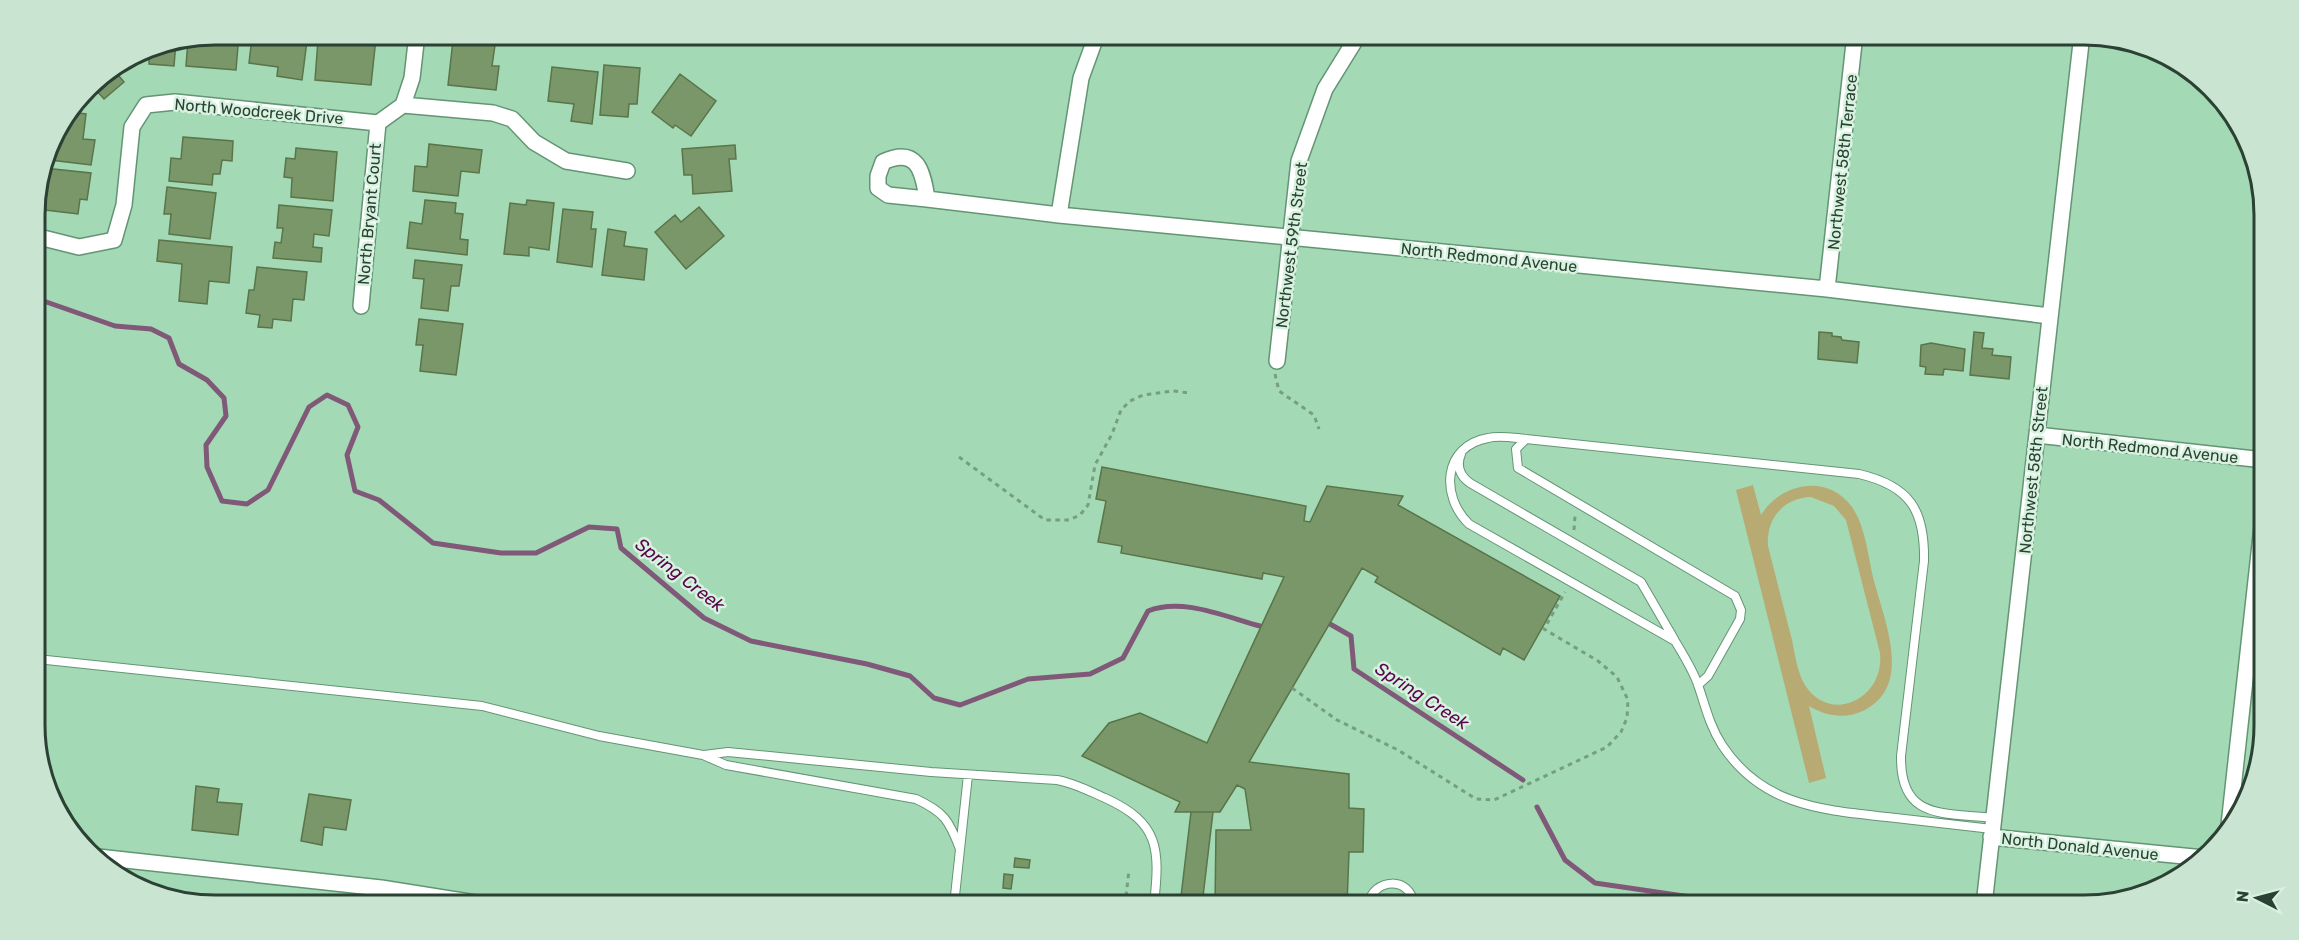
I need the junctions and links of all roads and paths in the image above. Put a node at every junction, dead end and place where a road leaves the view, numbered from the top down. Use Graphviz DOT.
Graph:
graph roads {
  1 [pos="416,45"];
  2 [pos="1093,45"];
  3 [pos="1352,45"];
  4 [pos="1854,45"];
  5 [pos="2081,45"];
  6 [pos="403,105"];
  7 [pos="378,123"];
  8 [pos="627,171"];
  9 [pos="927,199"];
  10 [pos="1059,215"];
  11 [pos="1290,237"];
  12 [pos="45,238"];
  13 [pos="1827,290"];
  14 [pos="362,306"];
  15 [pos="2050,316"];
  16 [pos="1277,361"];
  17 [pos="1190,393"];
  18 [pos="1319,429"];
  19 [pos="2037,435"];
  20 [pos="1526,439"];
  21 [pos="1463,450"];
  22 [pos="960,457"];
  23 [pos="2254,459"];
  24 [pos="1566,590"];
  25 [pos="2254,599"];
  26 [pos="1675,641"];
  27 [pos="45,660"];
  28 [pos="1698,685"];
  29 [pos="1292,688"];
  30 [pos="702,755"];
  31 [pos="968,775"];
  32 [pos="2231,811"];
  33 [pos="1992,828"];
  34 [pos="960,849"];
  35 [pos="2191,856"];
  36 [pos="109,857"];
  37 [pos="1129,870"];
  38 [pos="425,895"];
  39 [pos="955,895"];
  40 [pos="1126,895"];
  41 [pos="1154,895"];
  42 [pos="1372,895"];
  43 [pos="1411,895"];
  44 [pos="1985,895"];
  1 -- 6 [label="street"];
  2 -- 10 [label="street"];
  3 -- 11 [label="street, Northwest 59th Street"];
  4 -- 13 [label="street, Northwest 58th Terrace"];
  5 -- 15 [label="street, Northwest 58th Street"];
  6 -- 7 [label="street"];
  6 -- 8 [label="street"];
  7 -- 12 [label="street, North Woodcreek Drive"];
  7 -- 14 [label="street, North Bryant Court"];
  9 -- 10 [label="street, North Redmond Avenue"];
  10 -- 11 [label="street, North Redmond Avenue"];
  11 -- 13 [label="street, North Redmond Avenue"];
  11 -- 16 [label="street, Northwest 59th Street"];
  13 -- 15 [label="street, North Redmond Avenue"];
  15 -- 19 [label="street, Northwest 58th Street"];
  16 -- 18 [label="path"];
  17 -- 22 [label="path"];
  19 -- 23 [label="street, North Redmond Avenue"];
  19 -- 33 [label="street, Northwest 58th Street"];
  20 -- 21 [label="lane"];
  20 -- 28 [label="lane"];
  20 -- 33 [label="lane"];
  21 -- 26 [label="lane"];
  21 -- 26 [label="lane"];
  24 -- 29 [label="path"];
  25 -- 32 [label="street"];
  26 -- 28 [label="lane"];
  27 -- 30 [label="lane"];
  28 -- 33 [label="lane"];
  30 -- 31 [label="lane"];
  30 -- 34 [label="lane"];
  31 -- 34 [label="lane"];
  31 -- 41 [label="lane"];
  33 -- 35 [label="street, North Donald Avenue"];
  33 -- 44 [label="street, Northwest 58th Street"];
  34 -- 39 [label="lane"];
  36 -- 38 [label="street"];
  37 -- 40 [label="path"];
  42 -- 43 [label="lane"];
}
